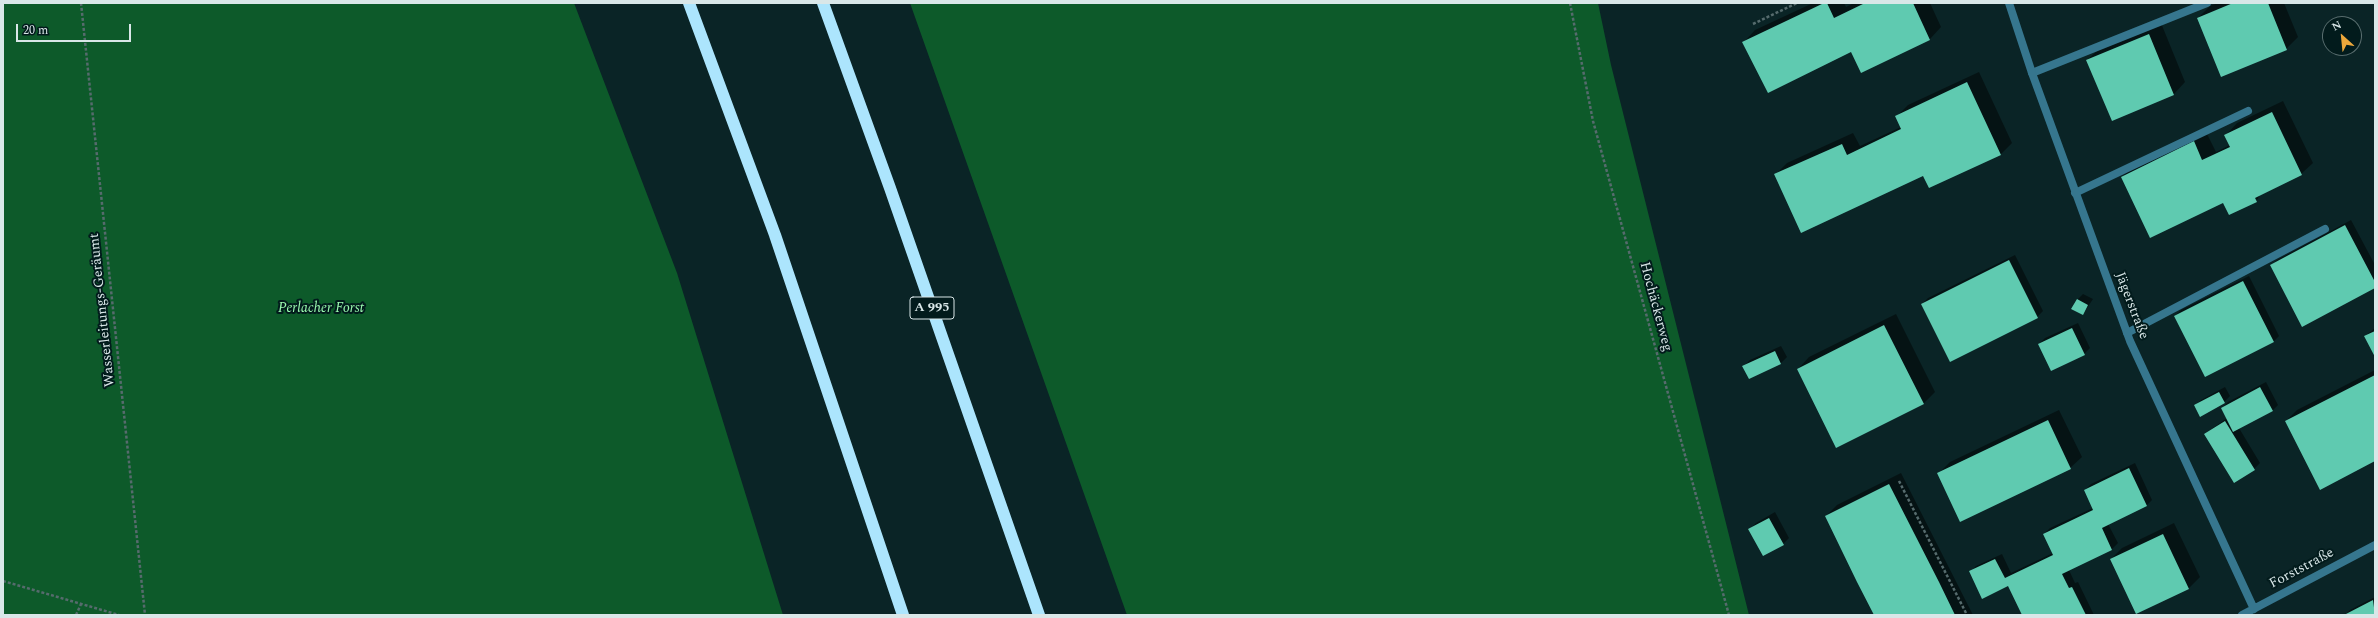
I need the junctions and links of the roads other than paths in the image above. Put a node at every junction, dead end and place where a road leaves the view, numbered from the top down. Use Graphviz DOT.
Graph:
graph roads {
  1 [pos="689,3"];
  2 [pos="822,3"];
  3 [pos="2009,3"];
  4 [pos="2207,3"];
  5 [pos="2032,73"];
  6 [pos="2248,111"];
  7 [pos="2074,193"];
  8 [pos="2325,229"];
  9 [pos="2127,333"];
  10 [pos="2375,545"];
  11 [pos="2254,609"];
  12 [pos="903,615"];
  13 [pos="1039,615"];
  14 [pos="2242,615"];
  1 -- 12 [label="highway"];
  2 -- 13 [label="highway, A 995"];
  3 -- 5 [label="street, Jägerstraße"];
  4 -- 5 [label="street"];
  5 -- 7 [label="street, Jägerstraße"];
  6 -- 7 [label="street"];
  7 -- 9 [label="street, Jägerstraße"];
  8 -- 9 [label="street"];
  9 -- 11 [label="street, Jägerstraße"];
  10 -- 11 [label="street, Forststraße"];
  11 -- 14 [label="street, Forststraße"];
}
